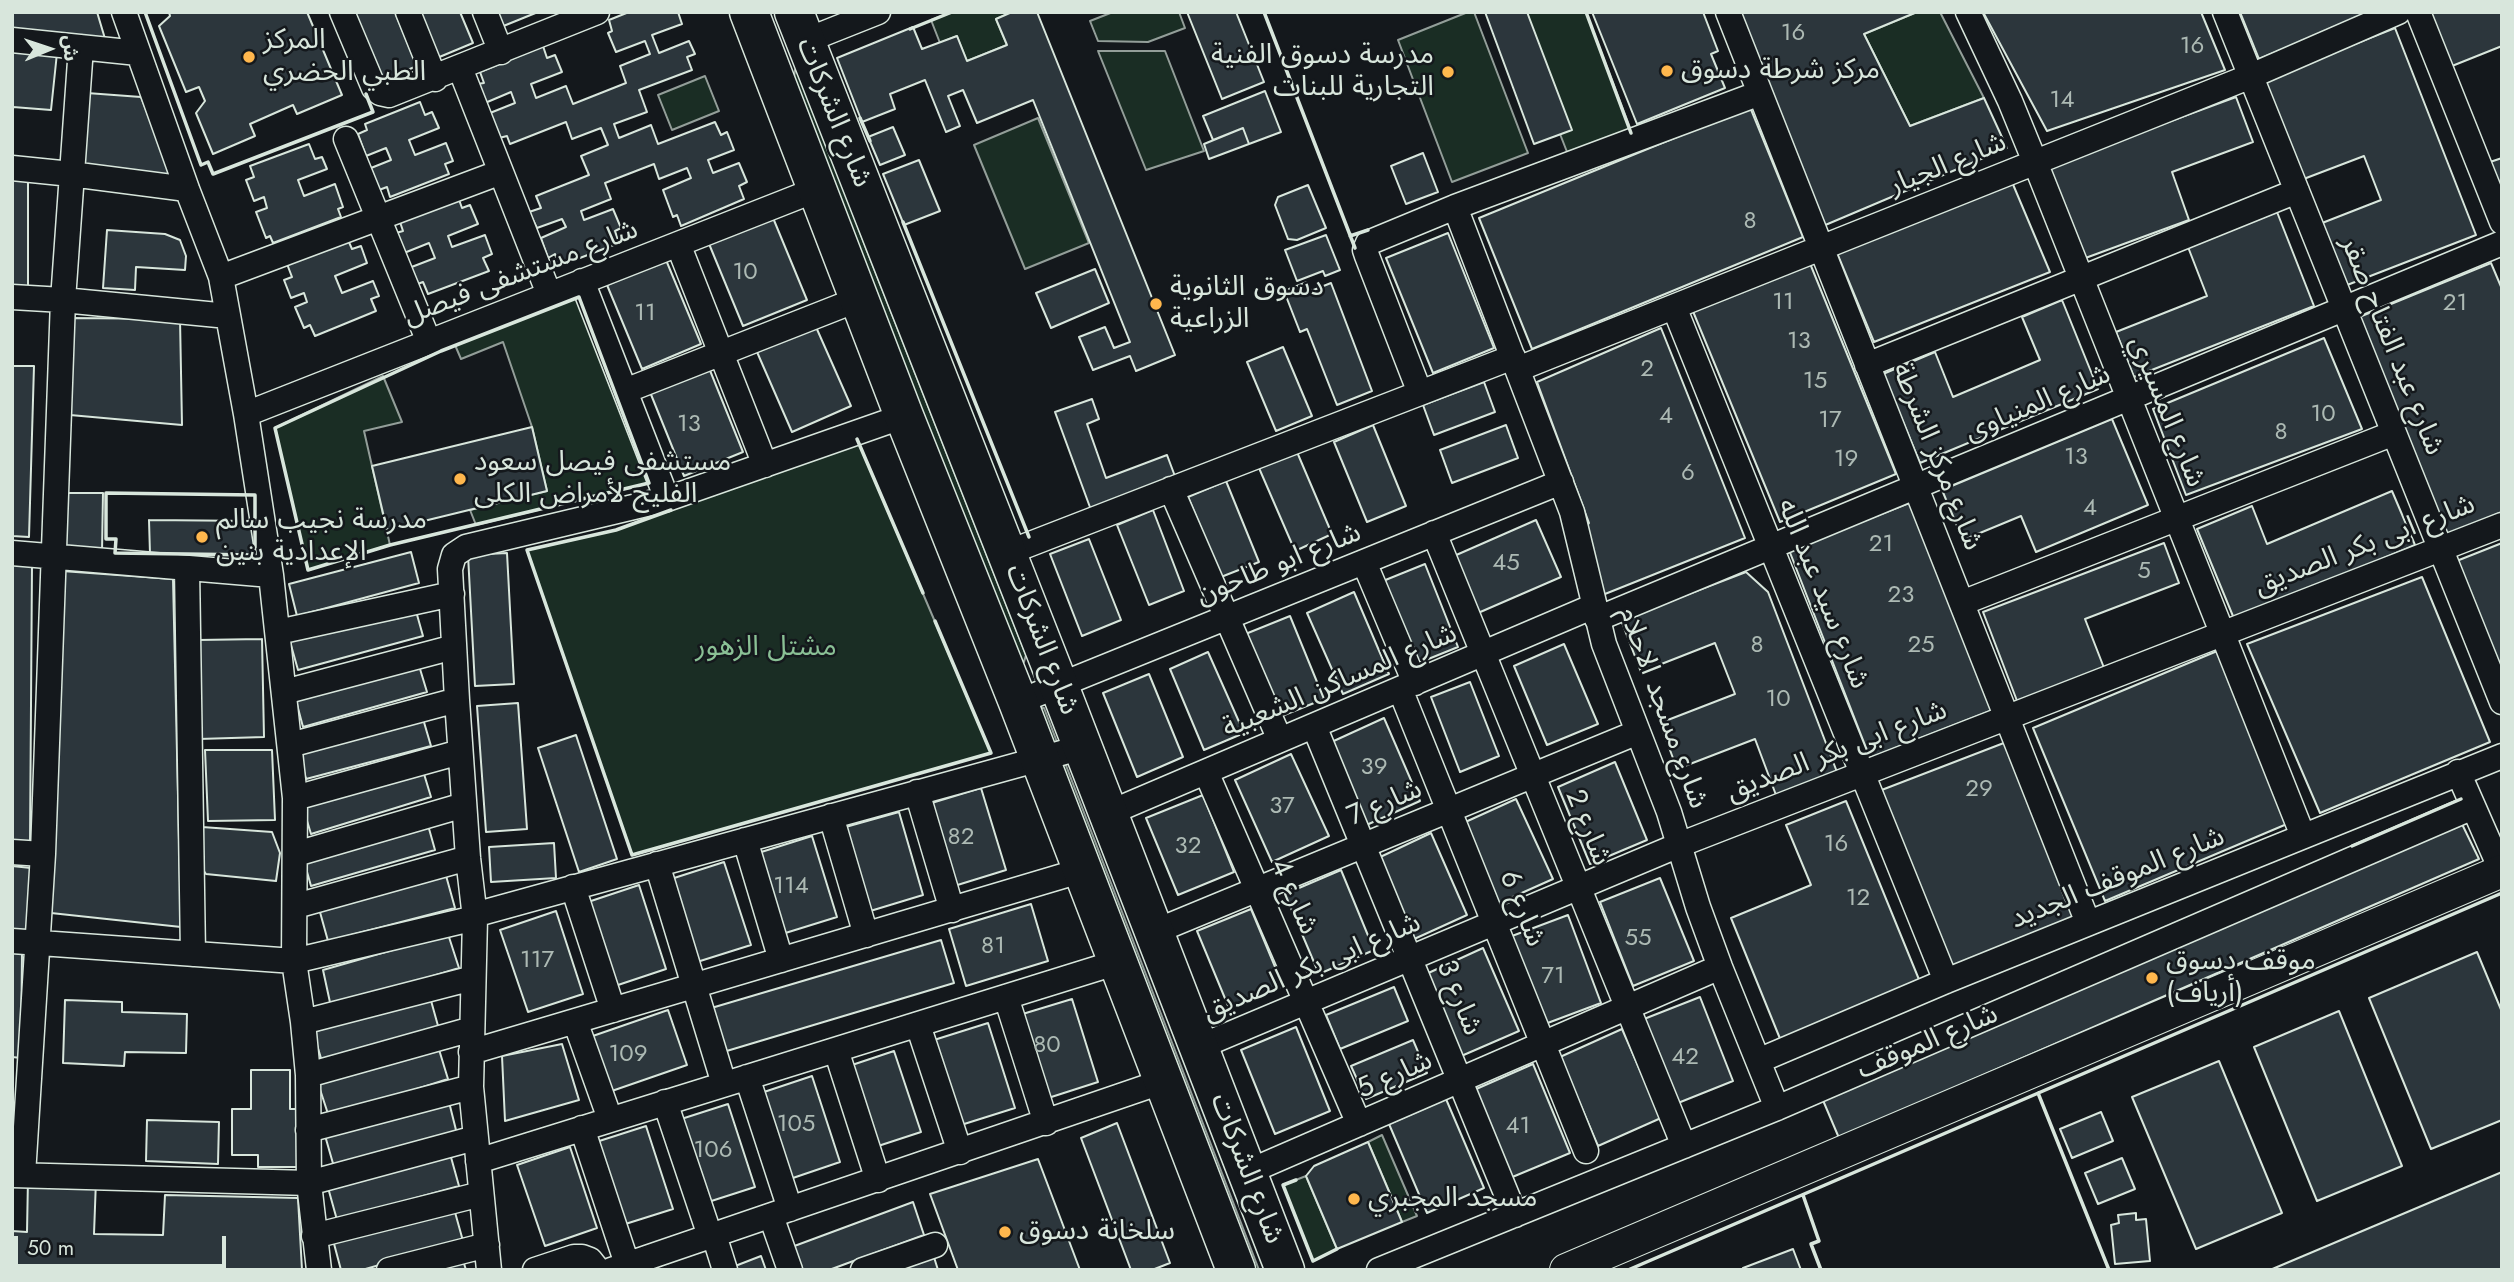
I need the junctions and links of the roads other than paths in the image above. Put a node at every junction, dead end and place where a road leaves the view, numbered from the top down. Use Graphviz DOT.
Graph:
graph roads {
  1 [pos="124,12"];
  2 [pos="342,12"];
  3 [pos="408,12"];
  4 [pos="485,12"];
  5 [pos="596,12"];
  6 [pos="749,12"];
  7 [pos="878,12"];
  8 [pos="1728,12"];
  9 [pos="1968,12"];
  10 [pos="2225,12"];
  11 [pos="2398,12"];
  12 [pos="2418,12"];
  13 [pos="799,27"];
  14 [pos="12,40"];
  15 [pos="81,47"];
  16 [pos="501,52"];
  17 [pos="138,53"];
  18 [pos="460,68"];
  19 [pos="2251,76"];
  20 [pos="435,79"];
  21 [pos="1760,93"];
  22 [pos="346,138"];
  23 [pos="2035,162"];
  24 [pos="12,168"];
  25 [pos="501,172"];
  26 [pos="71,173"];
  27 [pos="187,189"];
  28 [pos="818,189"];
  29 [pos="2297,191"];
  30 [pos="1455,207"];
  31 [pos="378,218"];
  32 [pos="2502,222"];
  33 [pos="2502,243"];
  34 [pos="678,244"];
  35 [pos="1821,248"];
  36 [pos="221,277"];
  37 [pos="2081,278"];
  38 [pos="582,281"];
  39 [pos="549,294"];
  40 [pos="12,298"];
  41 [pos="859,299"];
  42 [pos="63,300"];
  43 [pos="1674,307"];
  44 [pos="2344,309"];
  45 [pos="228,316"];
  46 [pos="429,342"];
  47 [pos="721,353"];
  48 [pos="1516,363"];
  49 [pos="1867,365"];
  50 [pos="625,391"];
  51 [pos="1420,393"];
  52 [pos="2129,398"];
  53 [pos="247,414"];
  54 [pos="904,416"];
  55 [pos="2394,433"];
  56 [pos="765,465"];
  57 [pos="1561,482"];
  58 [pos="1916,487"];
  59 [pos="1171,489"];
  60 [pos="667,499"];
  61 [pos="2177,519"];
  62 [pos="2502,525"];
  63 [pos="1434,533"];
  64 [pos="1771,547"];
  65 [pos="2440,549"];
  66 [pos="12,552"];
  67 [pos="1007,553"];
  68 [pos="52,557"];
  69 [pos="1364,562"];
  70 [pos="187,568"];
  71 [pos="271,575"];
  72 [pos="452,594"];
  73 [pos="1962,604"];
  74 [pos="1595,613"];
  75 [pos="1226,618"];
  76 [pos="278,632"];
  77 [pos="2223,634"];
  78 [pos="454,647"];
  79 [pos="1483,653"];
  80 [pos="1059,686"];
  81 [pos="1407,686"];
  82 [pos="284,692"];
  83 [pos="457,700"];
  84 [pos="1018,702"];
  85 [pos="2502,702"];
  86 [pos="2007,718"];
  87 [pos="1314,726"];
  88 [pos="1638,732"];
  89 [pos="1280,740"];
  90 [pos="290,745"];
  91 [pos="1083,747"];
  92 [pos="460,752"];
  93 [pos="2502,756"];
  94 [pos="1040,758"];
  95 [pos="1206,772"];
  96 [pos="2458,772"];
  97 [pos="1863,774"];
  98 [pos="1533,775"];
  99 [pos="916,792"];
  100 [pos="295,798"];
  101 [pos="464,805"];
  102 [pos="2473,807"];
  103 [pos="1449,810"];
  104 [pos="1109,813"];
  105 [pos="831,816"];
  106 [pos="2304,835"];
  107 [pos="745,840"];
  108 [pos="1679,845"];
  109 [pos="1363,846"];
  110 [pos="12,852"];
  111 [pos="43,854"];
  112 [pos="296,854"];
  113 [pos="468,858"];
  114 [pos="657,864"];
  115 [pos="1083,870"];
  116 [pos="2502,871"];
  117 [pos="573,887"];
  118 [pos="1579,887"];
  119 [pos="1258,889"];
  120 [pos="296,906"];
  121 [pos="952,910"];
  122 [pos="475,916"];
  123 [pos="1495,923"];
  124 [pos="2088,923"];
  125 [pos="1154,932"];
  126 [pos="866,935"];
  127 [pos="12,941"];
  128 [pos="38,943"];
  129 [pos="193,954"];
  130 [pos="1410,959"];
  131 [pos="781,960"];
  132 [pos="294,961"];
  133 [pos="1118,962"];
  134 [pos="1720,967"];
  135 [pos="473,978"];
  136 [pos="1946,981"];
  137 [pos="695,986"];
  138 [pos="1006,997"];
  139 [pos="1307,1003"];
  140 [pos="1628,1007"];
  141 [pos="613,1010"];
  142 [pos="303,1021"];
  143 [pos="575,1021"];
  144 [pos="918,1025"];
  145 [pos="472,1040"];
  146 [pos="1544,1044"];
  147 [pos="1199,1047"];
  148 [pos="835,1050"];
  149 [pos="1758,1061"];
  150 [pos="308,1075"];
  151 [pos="1460,1080"];
  152 [pos="736,1081"];
  153 [pos="1164,1081"];
  154 [pos="471,1087"];
  155 [pos="665,1102"];
  156 [pos="1777,1108"];
  157 [pos="610,1119"];
  158 [pos="1046,1123"];
  159 [pos="1359,1124"];
  160 [pos="582,1128"];
  161 [pos="308,1130"];
  162 [pos="1684,1146"];
  163 [pos="477,1149"];
  164 [pos="1586,1151"];
  165 [pos="960,1152"];
  166 [pos="1248,1172"];
  167 [pos="18,1175"];
  168 [pos="878,1180"];
  169 [pos="309,1183"];
  170 [pos="481,1194"];
  171 [pos="780,1213"];
  172 [pos="1515,1215"];
  173 [pos="314,1236"];
  174 [pos="712,1236"];
  175 [pos="935,1245"];
  176 [pos="488,1258"];
  177 [pos="653,1263"];
  178 [pos="619,1267"];
  179 [pos="319,1270"];
  180 [pos="389,1270"];
  181 [pos="535,1270"];
  182 [pos="597,1270"];
  183 [pos="725,1270"];
  184 [pos="790,1270"];
  185 [pos="863,1270"];
  186 [pos="1236,1270"];
  187 [pos="1286,1270"];
  188 [pos="1379,1270"];
  189 [pos="1566,1270"];
  1 -- 17 [label="street"];
  2 -- 20 [label="street"];
  3 -- 20 [label="street"];
  4 -- 16 [label="street"];
  5 -- 16 [label="street"];
  6 -- 28 [label="main road, شارع الشركات"];
  7 -- 13 [label="street"];
  8 -- 21 [label="street, شارع مركز الشرطة"];
  9 -- 23 [label="street, شارع المسيري"];
  10 -- 19 [label="street, شارع عبد الفتاح صقر"];
  11 -- 19 [label="street, شارع الجيار"];
  12 -- 32 [label="street"];
  13 -- 67 [label="main road, شارع الشركات"];
  14 -- 15 [label="street"];
  15 -- 17 [label="street"];
  15 -- 26 [label="street"];
  16 -- 18 [label="street"];
  17 -- 27 [label="street"];
  18 -- 20 [label="street"];
  18 -- 25 [label="street"];
  19 -- 23 [label="street, شارع الجيار"];
  19 -- 29 [label="street, شارع عبد الفتاح صقر"];
  21 -- 30 [label="street"];
  21 -- 35 [label="street, شارع مركز الشرطة"];
  22 -- 31 [label="street"];
  23 -- 35 [label="street, شارع الجيار"];
  23 -- 37 [label="street, شارع المسيري"];
  24 -- 26 [label="street"];
  25 -- 31 [label="street"];
  25 -- 39 [label="street"];
  26 -- 27 [label="street"];
  26 -- 42 [label="street"];
  27 -- 36 [label="street"];
  28 -- 34 [label="street, شارع مستشفى فيصل"];
  28 -- 41 [label="main road, شارع الشركات"];
  29 -- 37 [label="street"];
  29 -- 44 [label="street, شارع عبد الفتاح صقر"];
  30 -- 48 [label="street, شارع مسجد الاحلام"];
  30 -- 51 [label="street"];
  31 -- 36 [label="street"];
  31 -- 46 [label="street"];
  33 -- 44 [label="street, شارع المنياوى"];
  34 -- 38 [label="street, شارع مستشفى فيصل"];
  34 -- 47 [label="street"];
  35 -- 43 [label="street, شارع الجيار"];
  35 -- 49 [label="street, شارع مركز الشرطة"];
  36 -- 45 [label="street"];
  37 -- 49 [label="street"];
  37 -- 52 [label="street, شارع المسيري"];
  38 -- 39 [label="street, شارع مستشفى فيصل"];
  38 -- 50 [label="street"];
  39 -- 46 [label="street, شارع مستشفى فيصل"];
  40 -- 42 [label="street"];
  41 -- 47 [label="street"];
  41 -- 54 [label="main road, شارع الشركات"];
  42 -- 45 [label="street"];
  42 -- 68 [label="street"];
  43 -- 48 [label="street, شارع الجيار"];
  43 -- 64 [label="street, شارع سيد عبد الله"];
  44 -- 52 [label="street, شارع المنياوى"];
  44 -- 55 [label="street, شارع عبد الفتاح صقر"];
  45 -- 53 [label="street"];
  46 -- 53 [label="street, شارع مستشفى فيصل"];
  47 -- 50 [label="street"];
  47 -- 56 [label="street"];
  48 -- 51 [label="street, شارع الجيار"];
  48 -- 57 [label="street, شارع مسجد الاحلام"];
  49 -- 58 [label="street, شارع مركز الشرطة"];
  50 -- 60 [label="street"];
  51 -- 59 [label="street, شارع الجيار"];
  52 -- 58 [label="street, شارع المنياوى"];
  52 -- 61 [label="street, شارع المسيري"];
  53 -- 71 [label="street"];
  54 -- 56 [label="street"];
  54 -- 84 [label="main road, شارع الشركات"];
  55 -- 61 [label="street"];
  55 -- 65 [label="street, شارع عبد الفتاح صقر"];
  56 -- 60 [label="street"];
  57 -- 63 [label="street, شارع ابو طاحون"];
  57 -- 74 [label="street, شارع مسجد الاحلام"];
  58 -- 64 [label="street, شارع المنياوى"];
  58 -- 73 [label="street, شارع مركز الشرطة"];
  59 -- 67 [label="street, شارع الجيار"];
  59 -- 75 [label="street"];
  60 -- 72 [label="street"];
  61 -- 73 [label="street"];
  61 -- 77 [label="street, شارع المسيري"];
  62 -- 65 [label="street, شارع ابى بكر الصديق"];
  63 -- 69 [label="street, شارع ابو طاحون"];
  63 -- 79 [label="street, شارع 2"];
  64 -- 74 [label="street, شارع المنياوى"];
  64 -- 97 [label="street, شارع سيد عبد الله"];
  65 -- 77 [label="street, شارع ابى بكر الصديق"];
  65 -- 85 [label="street, شارع عبد الفتاح صقر"];
  66 -- 68 [label="street"];
  67 -- 80 [label="main road, شارع الشركات"];
  68 -- 70 [label="street"];
  68 -- 111 [label="street"];
  69 -- 75 [label="street, شارع ابو طاحون"];
  69 -- 81 [label="street, شارع 6"];
  70 -- 71 [label="street"];
  70 -- 129 [label="street"];
  71 -- 76 [label="street"];
  72 -- 76 [label="street"];
  72 -- 78 [label="street"];
  73 -- 86 [label="street, شارع مركز الشرطة"];
  74 -- 79 [label="street, شارع المساكن الشعبية"];
  74 -- 88 [label="street, شارع مسجد الاحلام"];
  75 -- 80 [label="street, شارع ابو طاحون"];
  75 -- 89 [label="street"];
  76 -- 82 [label="street"];
  77 -- 86 [label="street, شارع ابى بكر الصديق"];
  77 -- 106 [label="street, شارع المسيري"];
  78 -- 82 [label="street"];
  78 -- 83 [label="street"];
  79 -- 81 [label="street, شارع المساكن الشعبية"];
  79 -- 98 [label="street, شارع 2"];
  80 -- 84 [label="street, شارع ابو طاحون"];
  80 -- 91 [label="main road, شارع الشركات"];
  81 -- 87 [label="street, شارع المساكن الشعبية"];
  81 -- 103 [label="street, شارع 6"];
  82 -- 90 [label="street"];
  83 -- 90 [label="street"];
  83 -- 92 [label="street"];
  84 -- 94 [label="main road, شارع الشركات"];
  86 -- 97 [label="street, شارع ابى بكر الصديق"];
  86 -- 124 [label="street, شارع مركز الشرطة"];
  87 -- 89 [label="street, شارع المساكن الشعبية"];
  87 -- 109 [label="street, شارع 3"];
  88 -- 98 [label="street, شارع 7"];
  88 -- 108 [label="street, شارع مسجد الاحلام"];
  89 -- 95 [label="street, شارع المساكن الشعبية"];
  90 -- 100 [label="street"];
  91 -- 94 [label="street"];
  91 -- 104 [label="main road, شارع الشركات"];
  92 -- 100 [label="street"];
  92 -- 101 [label="street"];
  93 -- 96 [label="street, شارع الموقف الجديد"];
  94 -- 99 [label="street"];
  94 -- 115 [label="main road, شارع الشركات"];
  95 -- 104 [label="street, شارع المساكن الشعبية"];
  95 -- 119 [label="street, شارع 4"];
  96 -- 102 [label="street"];
  96 -- 106 [label="street, شارع الموقف الجديد"];
  97 -- 108 [label="street, شارع ابى بكر الصديق"];
  97 -- 136 [label="street, شارع سيد عبد الله"];
  98 -- 103 [label="street, شارع 7"];
  98 -- 118 [label="street, شارع 2"];
  99 -- 105 [label="street"];
  99 -- 121 [label="street"];
  100 -- 112 [label="street"];
  101 -- 112 [label="street"];
  101 -- 113 [label="street"];
  102 -- 116 [label="street"];
  102 -- 156 [label="street, شارع الموقف"];
  103 -- 109 [label="street, شارع 7"];
  103 -- 123 [label="street, شارع 6"];
  104 -- 125 [label="main road, شارع الشركات"];
  105 -- 107 [label="street"];
  105 -- 126 [label="street"];
  106 -- 124 [label="street, شارع الموقف الجديد"];
  107 -- 114 [label="street"];
  107 -- 131 [label="street"];
  108 -- 118 [label="street, شارع ابى بكر الصديق"];
  108 -- 134 [label="street, شارع مسجد الاحلام"];
  109 -- 119 [label="street, شارع 7"];
  109 -- 130 [label="street, شارع 3"];
  110 -- 111 [label="street"];
  111 -- 128 [label="street"];
  112 -- 120 [label="street"];
  113 -- 120 [label="street"];
  113 -- 122 [label="street"];
  114 -- 117 [label="street"];
  114 -- 137 [label="street"];
  115 -- 121 [label="street"];
  115 -- 133 [label="main road, شارع الشركات"];
  116 -- 189 [label="street"];
  117 -- 122 [label="street"];
  117 -- 141 [label="street"];
  118 -- 123 [label="street, شارع ابى بكر الصديق"];
  118 -- 140 [label="street, شارع 2"];
  119 -- 125 [label="street, شارع 7"];
  119 -- 139 [label="street, شارع 4"];
  120 -- 132 [label="street"];
  121 -- 126 [label="street"];
  122 -- 132 [label="street"];
  122 -- 135 [label="street"];
  123 -- 130 [label="street, شارع ابى بكر الصديق"];
  123 -- 146 [label="street, شارع 6"];
  124 -- 136 [label="street, شارع الموقف الجديد"];
  125 -- 147 [label="main road, شارع الشركات"];
  126 -- 131 [label="street"];
  127 -- 128 [label="street"];
  128 -- 129 [label="street"];
  128 -- 167 [label="street"];
  129 -- 132 [label="street"];
  130 -- 139 [label="street, شارع ابى بكر الصديق"];
  130 -- 151 [label="street, شارع 3"];
  131 -- 137 [label="street"];
  132 -- 142 [label="street"];
  133 -- 138 [label="street"];
  133 -- 153 [label="main road, شارع الشركات"];
  134 -- 140 [label="street, شارع 5"];
  134 -- 149 [label="street, شارع مسجد الاحلام"];
  135 -- 142 [label="street"];
  135 -- 145 [label="street"];
  136 -- 149 [label="street, شارع الموقف الجديد"];
  137 -- 141 [label="street"];
  137 -- 152 [label="street"];
  138 -- 144 [label="street"];
  138 -- 158 [label="street"];
  139 -- 147 [label="street, شارع ابى بكر الصديق"];
  139 -- 159 [label="street, شارع 4"];
  140 -- 146 [label="street, شارع 5"];
  140 -- 162 [label="street, شارع 2"];
  141 -- 143 [label="street"];
  142 -- 150 [label="street"];
  143 -- 145 [label="street"];
  143 -- 157 [label="street"];
  144 -- 148 [label="street"];
  144 -- 165 [label="street"];
  145 -- 150 [label="street"];
  145 -- 154 [label="street"];
  146 -- 151 [label="street, شارع 5"];
  146 -- 164 [label="street, شارع 6"];
  147 -- 166 [label="main road, شارع الشركات"];
  148 -- 152 [label="street"];
  148 -- 168 [label="street"];
  149 -- 156 [label="street, شارع مسجد الاحلام"];
  150 -- 161 [label="street"];
  151 -- 159 [label="street, شارع 5"];
  151 -- 172 [label="street, شارع 3"];
  152 -- 155 [label="street"];
  152 -- 171 [label="street"];
  153 -- 158 [label="street"];
  153 -- 186 [label="main road, شارع الشركات"];
  154 -- 161 [label="street"];
  154 -- 163 [label="street"];
  155 -- 157 [label="street"];
  155 -- 174 [label="street"];
  156 -- 162 [label="street, شارع الموقف"];
  157 -- 160 [label="street"];
  158 -- 165 [label="street"];
  159 -- 166 [label="street, شارع 5"];
  160 -- 163 [label="street"];
  160 -- 178 [label="street"];
  161 -- 169 [label="street"];
  162 -- 172 [label="street, شارع الموقف"];
  163 -- 169 [label="street"];
  163 -- 170 [label="street"];
  165 -- 168 [label="street"];
  166 -- 187 [label="main road, شارع الشركات"];
  167 -- 169 [label="street"];
  168 -- 171 [label="street"];
  169 -- 173 [label="street"];
  170 -- 173 [label="street"];
  170 -- 176 [label="street"];
  171 -- 174 [label="street"];
  171 -- 184 [label="street"];
  172 -- 188 [label="street, شارع الموقف"];
  173 -- 179 [label="street"];
  174 -- 177 [label="street"];
  174 -- 183 [label="street"];
  175 -- 185 [label="street"];
  176 -- 180 [label="street"];
  177 -- 178 [label="street"];
  181 -- 182 [label="street"];
}
